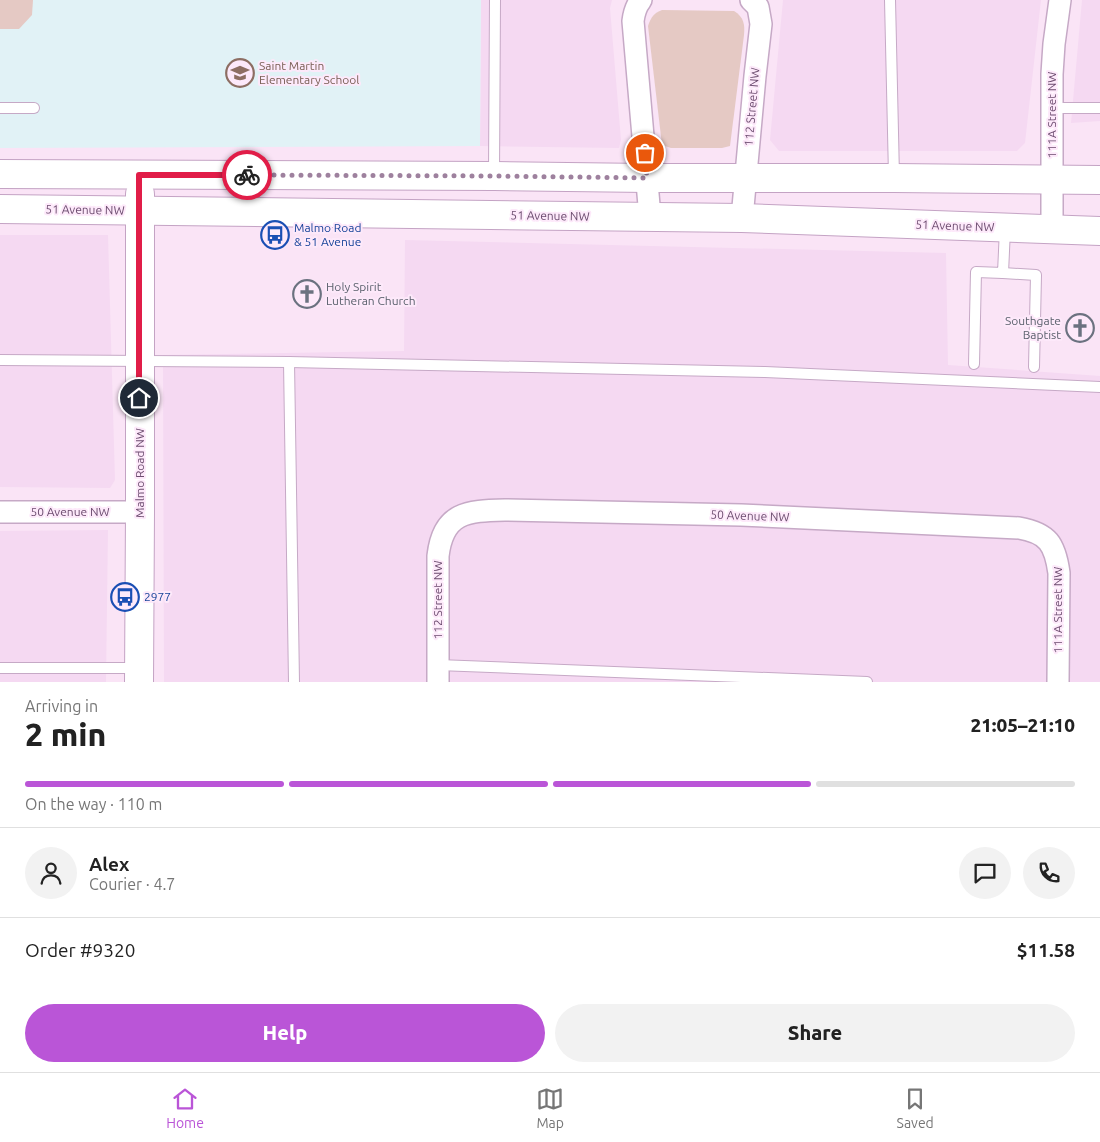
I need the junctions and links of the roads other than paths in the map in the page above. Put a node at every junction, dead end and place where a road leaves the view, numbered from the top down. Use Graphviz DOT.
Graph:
graph roads {
  1 [pos="495,0"];
  2 [pos="641,0"];
  3 [pos="751,0"];
  4 [pos="890,0"];
  5 [pos="1060,0"];
  6 [pos="0,108"];
  7 [pos="34,108"];
  8 [pos="1052,108"];
  9 [pos="1100,108"];
  10 [pos="0,174"];
  11 [pos="139,175"];
  12 [pos="494,176"];
  13 [pos="746,177"];
  14 [pos="647,178"];
  15 [pos="894,178"];
  16 [pos="1052,179"];
  17 [pos="1100,180"];
  18 [pos="0,209"];
  19 [pos="140,210"];
  20 [pos="650,217"];
  21 [pos="742,218"];
  22 [pos="1005,228"];
  23 [pos="1052,230"];
  24 [pos="1100,231"];
  25 [pos="1003,273"];
  26 [pos="0,360"];
  27 [pos="139,361"];
  28 [pos="289,362"];
  29 [pos="974,364"];
  30 [pos="1034,367"];
  31 [pos="1100,387"];
  32 [pos="0,512"];
  33 [pos="140,512"];
  34 [pos="452,522"];
  35 [pos="1048,540"];
  36 [pos="0,668"];
  37 [pos="438,674"];
  38 [pos="139,675"];
  39 [pos="294,682"];
  40 [pos="867,682"];
  41 [pos="1058,682"];
  1 -- 12 [label="lane"];
  2 -- 14 [label="street"];
  3 -- 13 [label="street, 112 Street NW"];
  4 -- 15 [label="lane"];
  5 -- 8 [label="street, 111A Street NW"];
  6 -- 7 [label="lane"];
  8 -- 9 [label="lane"];
  8 -- 16 [label="street, 111A Street NW"];
  10 -- 11 [label="main road"];
  11 -- 12 [label="main road"];
  11 -- 19 [label="main road, Malmo Road NW"];
  12 -- 14 [label="main road"];
  13 -- 14 [label="main road"];
  13 -- 15 [label="main road"];
  13 -- 21 [label="street, 112 Street NW"];
  14 -- 20 [label="street"];
  15 -- 16 [label="main road"];
  16 -- 17 [label="main road"];
  16 -- 23 [label="street, 111A Street NW"];
  18 -- 19 [label="main road, 51 Avenue NW"];
  19 -- 20 [label="main road, 51 Avenue NW"];
  19 -- 27 [label="main road, Malmo Road NW"];
  20 -- 21 [label="main road, 51 Avenue NW"];
  21 -- 22 [label="main road, 51 Avenue NW"];
  22 -- 23 [label="main road, 51 Avenue NW"];
  22 -- 25 [label="lane"];
  23 -- 24 [label="main road, 51 Avenue NW"];
  25 -- 29 [label="lane"];
  25 -- 30 [label="lane"];
  26 -- 27 [label="lane"];
  27 -- 28 [label="lane"];
  27 -- 33 [label="main road, Malmo Road NW"];
  28 -- 31 [label="lane"];
  28 -- 39 [label="lane"];
  32 -- 33 [label="street, 50 Avenue NW"];
  33 -- 38 [label="main road, Malmo Road NW"];
  34 -- 35 [label="street, 50 Avenue NW"];
  34 -- 37 [label="street, 112 Street NW"];
  35 -- 41 [label="street, 111A Street NW"];
  36 -- 38 [label="lane"];
  37 -- 40 [label="lane"];
}
